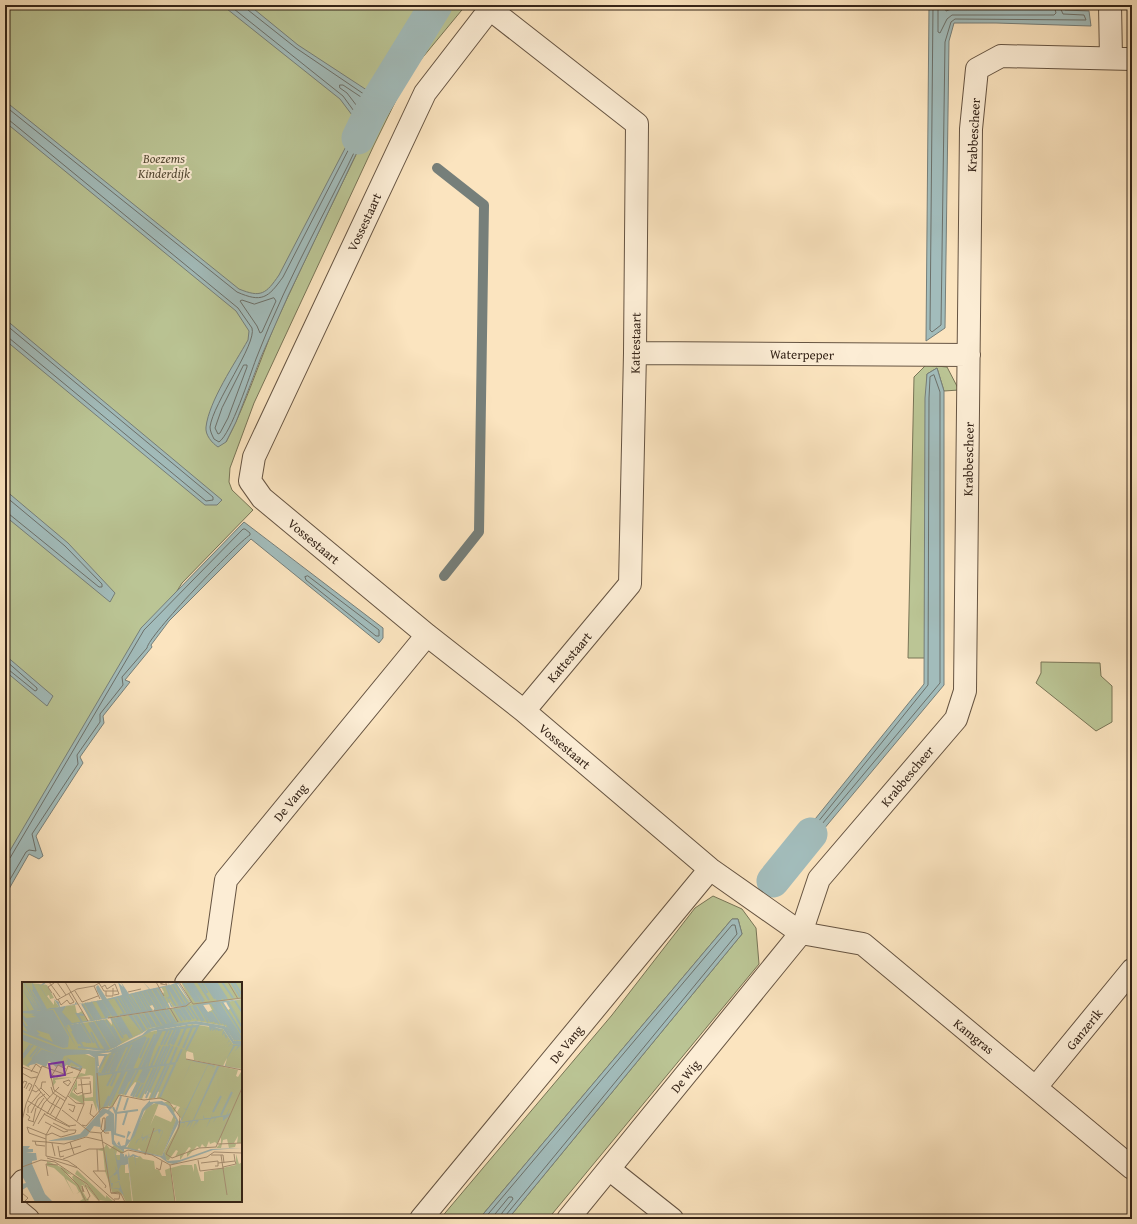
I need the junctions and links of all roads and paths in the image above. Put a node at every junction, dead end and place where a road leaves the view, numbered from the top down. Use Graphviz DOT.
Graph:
graph roads {
  1 [pos="1110,5"];
  2 [pos="491,7"];
  3 [pos="1122,58"];
  4 [pos="635,353"];
  5 [pos="969,355"];
  6 [pos="427,635"];
  7 [pos="524,711"];
  8 [pos="710,869"];
  9 [pos="801,933"];
  10 [pos="1132,970"];
  11 [pos="187,982"];
  12 [pos="1036,1088"];
  13 [pos="1132,1168"];
  14 [pos="609,1169"];
  15 [pos="22,1181"];
  16 [pos="6,1200"];
  17 [pos="28,1219"];
  18 [pos="422,1219"];
  19 [pos="568,1219"];
  20 [pos="672,1219"];
  1 -- 3 [label="street"];
  2 -- 4 [label="street, Kattestaart"];
  2 -- 6 [label="street, Vossestaart"];
  3 -- 5 [label="street, Krabbescheer"];
  4 -- 5 [label="street, Waterpeper"];
  4 -- 7 [label="street, Kattestaart"];
  5 -- 9 [label="street, Krabbescheer"];
  6 -- 7 [label="street, Vossestaart"];
  6 -- 11 [label="street, De Vang"];
  7 -- 8 [label="street, Vossestaart"];
  8 -- 9 [label="street, Vossestaart"];
  8 -- 18 [label="street, De Vang"];
  9 -- 12 [label="street, Kamgras"];
  9 -- 14 [label="street, De Wig"];
  10 -- 12 [label="street, Ganzerik"];
  12 -- 13 [label="street, Kamgras"];
  14 -- 19 [label="street, De Wig"];
  14 -- 20 [label="street"];
  15 -- 16 [label="street"];
  16 -- 17 [label="street"];
}
